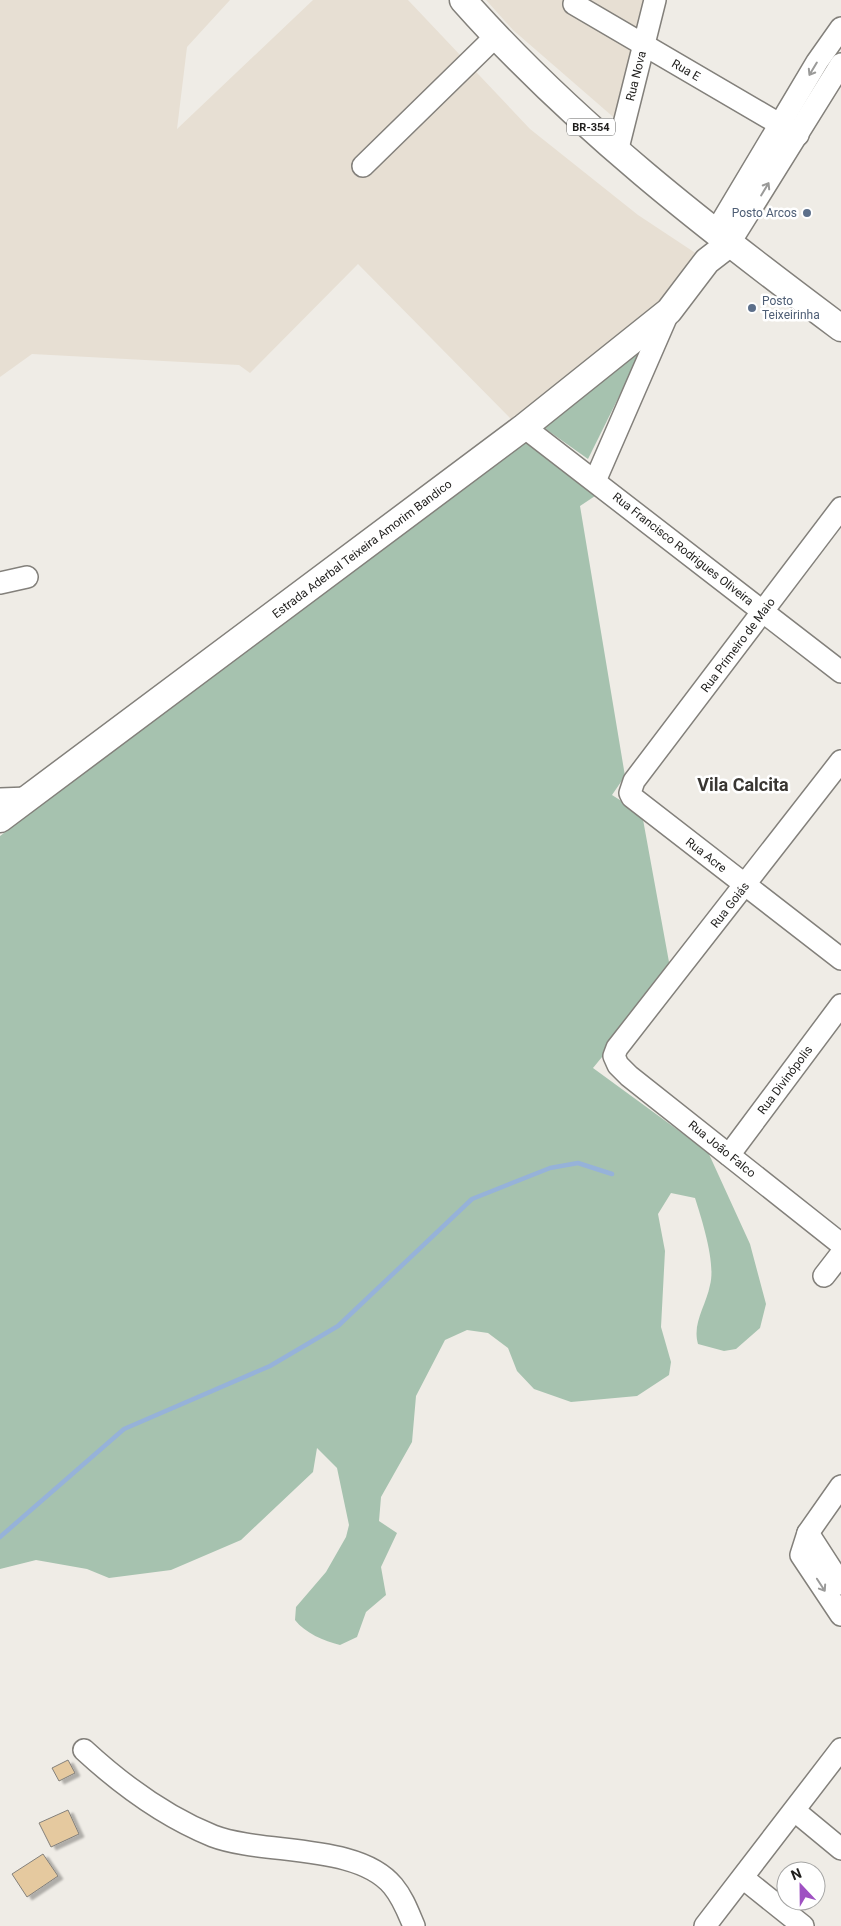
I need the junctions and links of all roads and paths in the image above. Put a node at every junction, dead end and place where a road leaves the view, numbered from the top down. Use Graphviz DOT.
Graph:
graph roads {
  1 [pos="463,0"];
  2 [pos="655,0"];
  3 [pos="574,4"];
  4 [pos="841,28"];
  5 [pos="495,36"];
  6 [pos="644,45"];
  7 [pos="841,64"];
  8 [pos="789,130"];
  9 [pos="618,152"];
  10 [pos="363,166"];
  11 [pos="722,239"];
  12 [pos="669,311"];
  13 [pos="841,328"];
  14 [pos="524,427"];
  15 [pos="595,481"];
  16 [pos="841,508"];
  17 [pos="27,577"];
  18 [pos="0,583"];
  19 [pos="763,611"];
  20 [pos="841,672"];
  21 [pos="841,761"];
  22 [pos="634,781"];
  23 [pos="28,798"];
  24 [pos="0,799"];
  25 [pos="0,819"];
  26 [pos="745,886"];
  27 [pos="841,959"];
  28 [pos="841,1005"];
  29 [pos="617,1048"];
  30 [pos="729,1155"];
  31 [pos="841,1244"];
  32 [pos="841,1254"];
  33 [pos="824,1276"];
  34 [pos="841,1486"];
  35 [pos="808,1533"];
  36 [pos="841,1584"];
  37 [pos="841,1616"];
  38 [pos="841,1749"];
  39 [pos="84,1750"];
  40 [pos="795,1811"];
  41 [pos="841,1849"];
  42 [pos="743,1878"];
  43 [pos="414,1926"];
  44 [pos="705,1926"];
  45 [pos="803,1926"];
  1 -- 5 [label="main road, BR-354"];
  2 -- 6 [label="street, Rua Nova"];
  3 -- 6 [label="street, Rua E"];
  4 -- 8 [label="street, one-way"];
  5 -- 9 [label="main road, BR-354"];
  5 -- 10 [label="street"];
  6 -- 8 [label="street, Rua E"];
  6 -- 9 [label="street, Rua Nova"];
  7 -- 8 [label="street"];
  8 -- 11 [label="street"];
  9 -- 11 [label="main road, BR-354"];
  11 -- 12 [label="main road, Estrada Aderbal Teixeira Amorim Bandico"];
  11 -- 13 [label="main road, BR-354"];
  12 -- 14 [label="main road, Estrada Aderbal Teixeira Amorim Bandico"];
  12 -- 15 [label="street"];
  14 -- 15 [label="street, Rua Francisco Rodrigues Oliveira"];
  14 -- 23 [label="main road, Estrada Aderbal Teixeira Amorim Bandico"];
  15 -- 19 [label="street, Rua Francisco Rodrigues Oliveira"];
  16 -- 19 [label="street, Rua Primeiro de Maio"];
  17 -- 18 [label="street"];
  19 -- 20 [label="street, Rua Francisco Rodrigues Oliveira"];
  19 -- 22 [label="street, Rua Primeiro de Maio"];
  21 -- 26 [label="street, Rua Goiás"];
  22 -- 26 [label="street, Rua Acre"];
  23 -- 24 [label="street"];
  23 -- 25 [label="main road, Estrada Aderbal Teixeira Amorim Bandico"];
  26 -- 27 [label="street, Rua Acre"];
  26 -- 29 [label="street, Rua Goiás"];
  28 -- 30 [label="street, Rua Divinópolis"];
  29 -- 30 [label="street, Rua João Falco"];
  30 -- 31 [label="street, Rua João Falco"];
  32 -- 33 [label="street"];
  34 -- 35 [label="street"];
  35 -- 36 [label="street"];
  35 -- 37 [label="street, one-way"];
  38 -- 40 [label="street"];
  39 -- 43 [label="street"];
  40 -- 41 [label="street"];
  40 -- 42 [label="street"];
  42 -- 44 [label="street"];
  42 -- 45 [label="street"];
}
